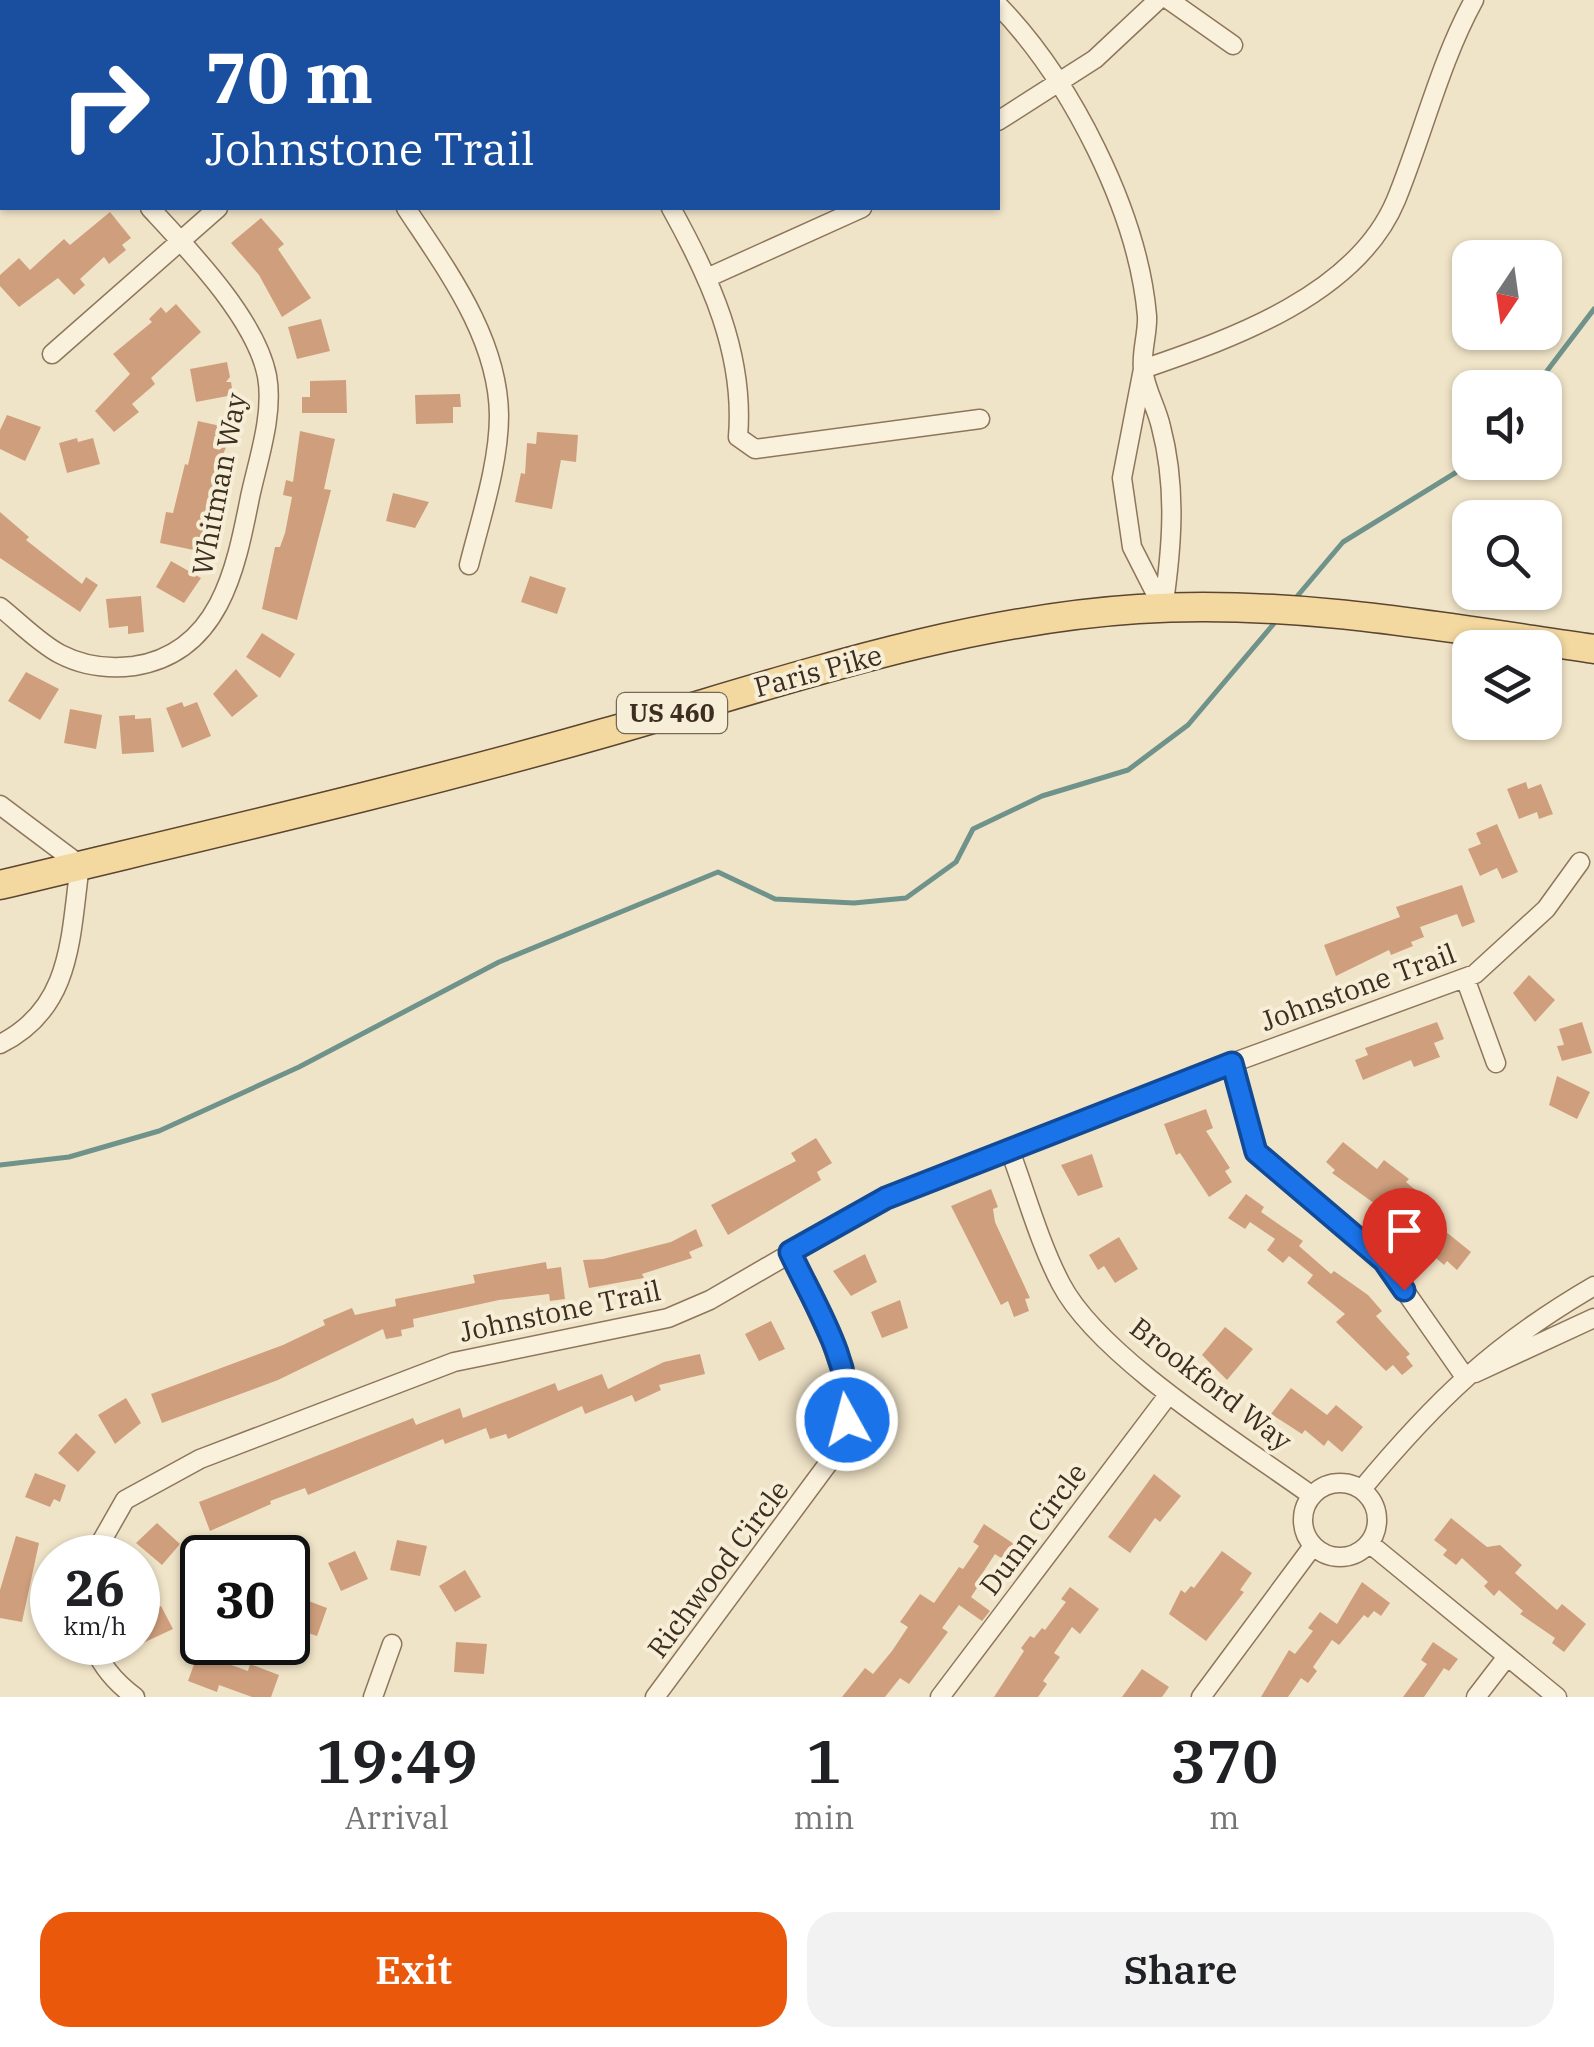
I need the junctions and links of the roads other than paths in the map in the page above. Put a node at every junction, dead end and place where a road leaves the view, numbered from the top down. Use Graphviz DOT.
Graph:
graph roads {
  1 [pos="1158,0"];
  2 [pos="1169,0"];
  3 [pos="1474,0"];
  4 [pos="1000,8"];
  5 [pos="1233,45"];
  6 [pos="1059,82"];
  7 [pos="1000,120"];
  8 [pos="152,210"];
  9 [pos="215,210"];
  10 [pos="407,210"];
  11 [pos="672,210"];
  12 [pos="858,210"];
  13 [pos="179,239"];
  14 [pos="709,278"];
  15 [pos="52,354"];
  16 [pos="1143,369"];
  17 [pos="980,419"];
  18 [pos="469,565"];
  19 [pos="0,607"];
  20 [pos="1163,609"];
  21 [pos="1594,648"];
  22 [pos="0,805"];
  23 [pos="1580,862"];
  24 [pos="80,866"];
  25 [pos="0,885"];
  26 [pos="1465,978"];
  27 [pos="0,1044"];
  28 [pos="1496,1062"];
  29 [pos="1232,1063"];
  30 [pos="1009,1148"];
  31 [pos="790,1252"];
  32 [pos="1594,1286"];
  33 [pos="1594,1318"];
  34 [pos="1465,1377"];
  35 [pos="1169,1394"];
  36 [pos="1362,1490"];
  37 [pos="1311,1495"];
  38 [pos="105,1535"];
  39 [pos="1370,1543"];
  40 [pos="1313,1546"];
  41 [pos="392,1644"];
  42 [pos="1506,1658"];
  43 [pos="104,1665"];
  44 [pos="135,1697"];
  45 [pos="373,1697"];
  46 [pos="656,1697"];
  47 [pos="940,1697"];
  48 [pos="1200,1697"];
  49 [pos="1476,1697"];
  50 [pos="1557,1697"];
  1 -- 6 [label="street"];
  2 -- 5 [label="street"];
  3 -- 16 [label="street"];
  4 -- 6 [label="street"];
  6 -- 7 [label="street"];
  6 -- 16 [label="street"];
  8 -- 13 [label="street, Whitman Way"];
  9 -- 13 [label="street"];
  10 -- 18 [label="street"];
  11 -- 14 [label="street"];
  12 -- 14 [label="street"];
  13 -- 15 [label="street"];
  13 -- 19 [label="street, Whitman Way"];
  14 -- 17 [label="street"];
  16 -- 20 [label="street"];
  16 -- 20 [label="street"];
  20 -- 21 [label="main road, Paris Pike / US 460"];
  20 -- 24 [label="main road, Paris Pike / US 460"];
  22 -- 24 [label="street"];
  23 -- 26 [label="street, Johnstone Trail"];
  24 -- 25 [label="main road, Paris Pike / US 460"];
  24 -- 27 [label="street"];
  26 -- 28 [label="street"];
  26 -- 29 [label="street, Johnstone Trail"];
  29 -- 30 [label="street, Johnstone Trail"];
  29 -- 34 [label="street"];
  30 -- 31 [label="street, Johnstone Trail"];
  30 -- 35 [label="street, Brookford Way"];
  31 -- 38 [label="street, Johnstone Trail"];
  31 -- 46 [label="street, Richwood Circle"];
  32 -- 34 [label="street"];
  33 -- 34 [label="street"];
  34 -- 36 [label="street"];
  35 -- 37 [label="street, Brookford Way"];
  35 -- 47 [label="street, Dunn Circle"];
  36 -- 37 [label="street"];
  36 -- 39 [label="street"];
  37 -- 40 [label="street"];
  39 -- 40 [label="street"];
  39 -- 42 [label="street"];
  40 -- 48 [label="street"];
  41 -- 45 [label="street"];
  42 -- 49 [label="street"];
  42 -- 50 [label="street"];
  43 -- 44 [label="street"];
}
